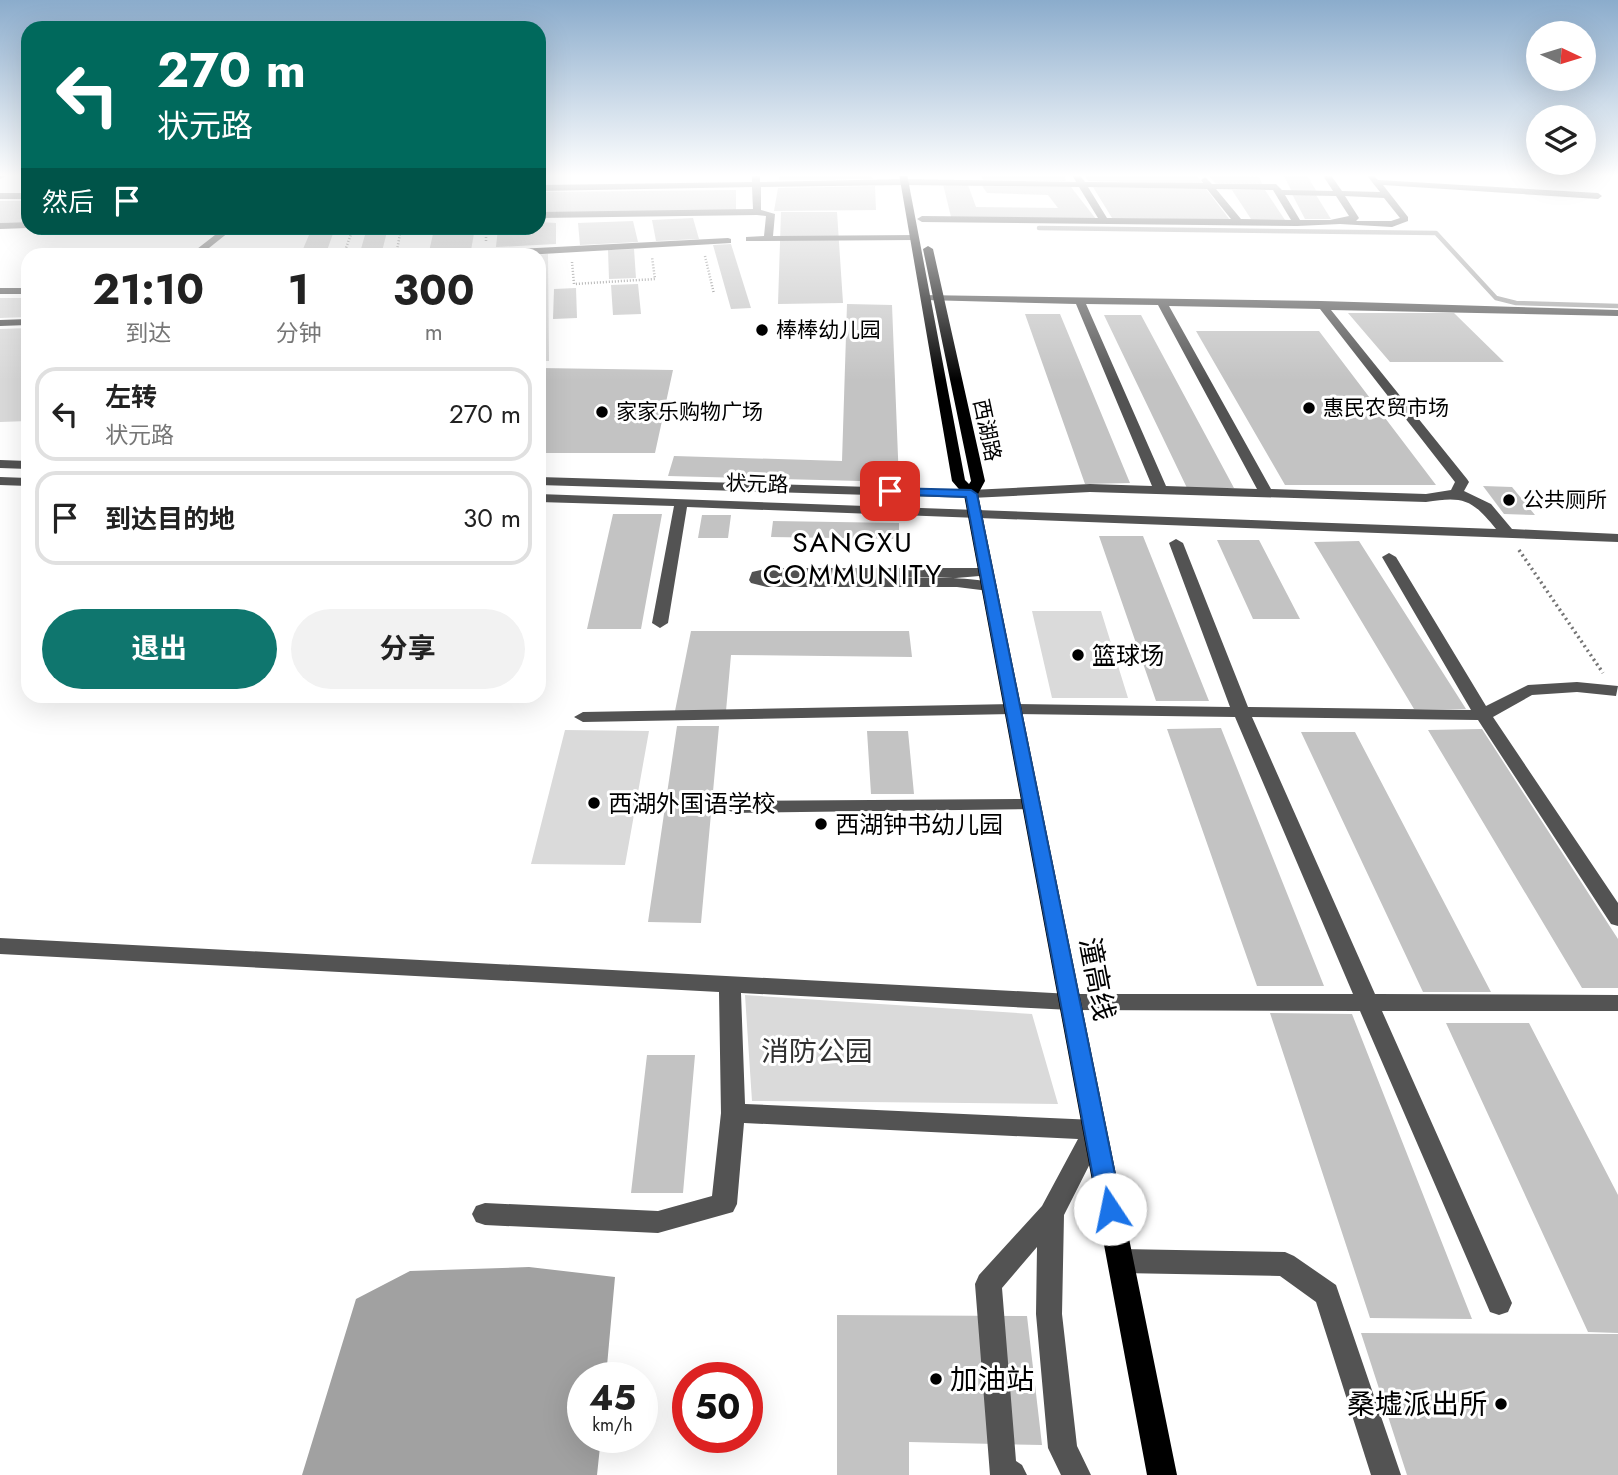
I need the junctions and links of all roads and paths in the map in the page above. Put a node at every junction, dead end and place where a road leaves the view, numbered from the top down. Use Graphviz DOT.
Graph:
graph roads {
  1 [pos="680,243"];
  2 [pos="916,243"];
  3 [pos="927,243"];
  4 [pos="650,244"];
  5 [pos="570,248"];
  6 [pos="546,250"];
  7 [pos="0,291"];
  8 [pos="21,291"];
  9 [pos="925,297"];
  10 [pos="938,297"];
  11 [pos="1079,299"];
  12 [pos="1161,301"];
  13 [pos="1321,304"];
  14 [pos="1618,313"];
  15 [pos="21,322"];
  16 [pos="0,323"];
  17 [pos="0,464"];
  18 [pos="21,465"];
  19 [pos="0,481"];
  20 [pos="546,481"];
  21 [pos="21,482"];
  22 [pos="1161,491"];
  23 [pos="1456,493"];
  24 [pos="1266,494"];
  25 [pos="546,498"];
  26 [pos="681,503"];
  27 [pos="973,503"];
  28 [pos="1508,534"];
  29 [pos="1618,538"];
  30 [pos="1176,542"];
  31 [pos="1389,557"];
  32 [pos="988,579"];
  33 [pos="660,623"];
  34 [pos="1616,691"];
  35 [pos="1013,709"];
  36 [pos="1241,712"];
  37 [pos="1483,715"];
  38 [pos="583,717"];
  39 [pos="1032,805"];
  40 [pos="733,807"];
  41 [pos="1618,919"];
  42 [pos="0,946"];
  43 [pos="730,983"];
  44 [pos="1070,1002"];
  45 [pos="1369,1002"];
  46 [pos="1618,1003"];
  47 [pos="733,1113"];
  48 [pos="1095,1130"];
  49 [pos="485,1214"];
  50 [pos="1051,1214"];
  51 [pos="1121,1261"];
  52 [pos="1499,1303"];
  53 [pos="1004,1473"];
  54 [pos="1076,1475"];
  55 [pos="1161,1475"];
  56 [pos="1387,1475"];
  1 -- 4 [label="street"];
  2 -- 9 [label="main road, 西湖路"];
  3 -- 10 [label="main road, 西湖路"];
  4 -- 5 [label="street"];
  4 -- 5 [label="path"];
  5 -- 6 [label="street"];
  7 -- 8 [label="street"];
  9 -- 10 [label="street"];
  9 -- 27 [label="main road, 西湖路"];
  10 -- 11 [label="street"];
  10 -- 27 [label="main road, 西湖路"];
  11 -- 12 [label="street"];
  11 -- 22 [label="street"];
  12 -- 13 [label="street"];
  12 -- 24 [label="street"];
  13 -- 14 [label="street"];
  13 -- 23 [label="street"];
  15 -- 16 [label="street"];
  17 -- 18 [label="street"];
  19 -- 21 [label="street"];
  20 -- 27 [label="street, 状元路"];
  22 -- 24 [label="street"];
  22 -- 27 [label="street"];
  23 -- 24 [label="street"];
  23 -- 28 [label="street"];
  25 -- 26 [label="street, 状元路"];
  26 -- 27 [label="street, 状元路"];
  26 -- 33 [label="street"];
  27 -- 28 [label="street"];
  27 -- 32 [label="main road, 潼高线"];
  28 -- 29 [label="street"];
  28 -- 34 [label="path"];
  30 -- 36 [label="street"];
  31 -- 37 [label="street"];
  32 -- 32 [label="street"];
  32 -- 35 [label="main road, 潼高线"];
  34 -- 37 [label="street"];
  35 -- 36 [label="street"];
  35 -- 38 [label="street"];
  35 -- 39 [label="main road, 潼高线"];
  36 -- 37 [label="street"];
  36 -- 45 [label="street"];
  37 -- 41 [label="street"];
  39 -- 40 [label="street"];
  39 -- 44 [label="main road, 潼高线"];
  42 -- 43 [label="street"];
  43 -- 44 [label="street"];
  43 -- 47 [label="street"];
  44 -- 45 [label="street"];
  44 -- 48 [label="main road, 潼高线"];
  45 -- 46 [label="street"];
  45 -- 52 [label="street"];
  47 -- 48 [label="street"];
  47 -- 49 [label="street"];
  48 -- 50 [label="street"];
  48 -- 51 [label="main road, 潼高线"];
  50 -- 53 [label="street"];
  50 -- 54 [label="street"];
  51 -- 55 [label="main road, 潼高线"];
  51 -- 56 [label="street"];
}
